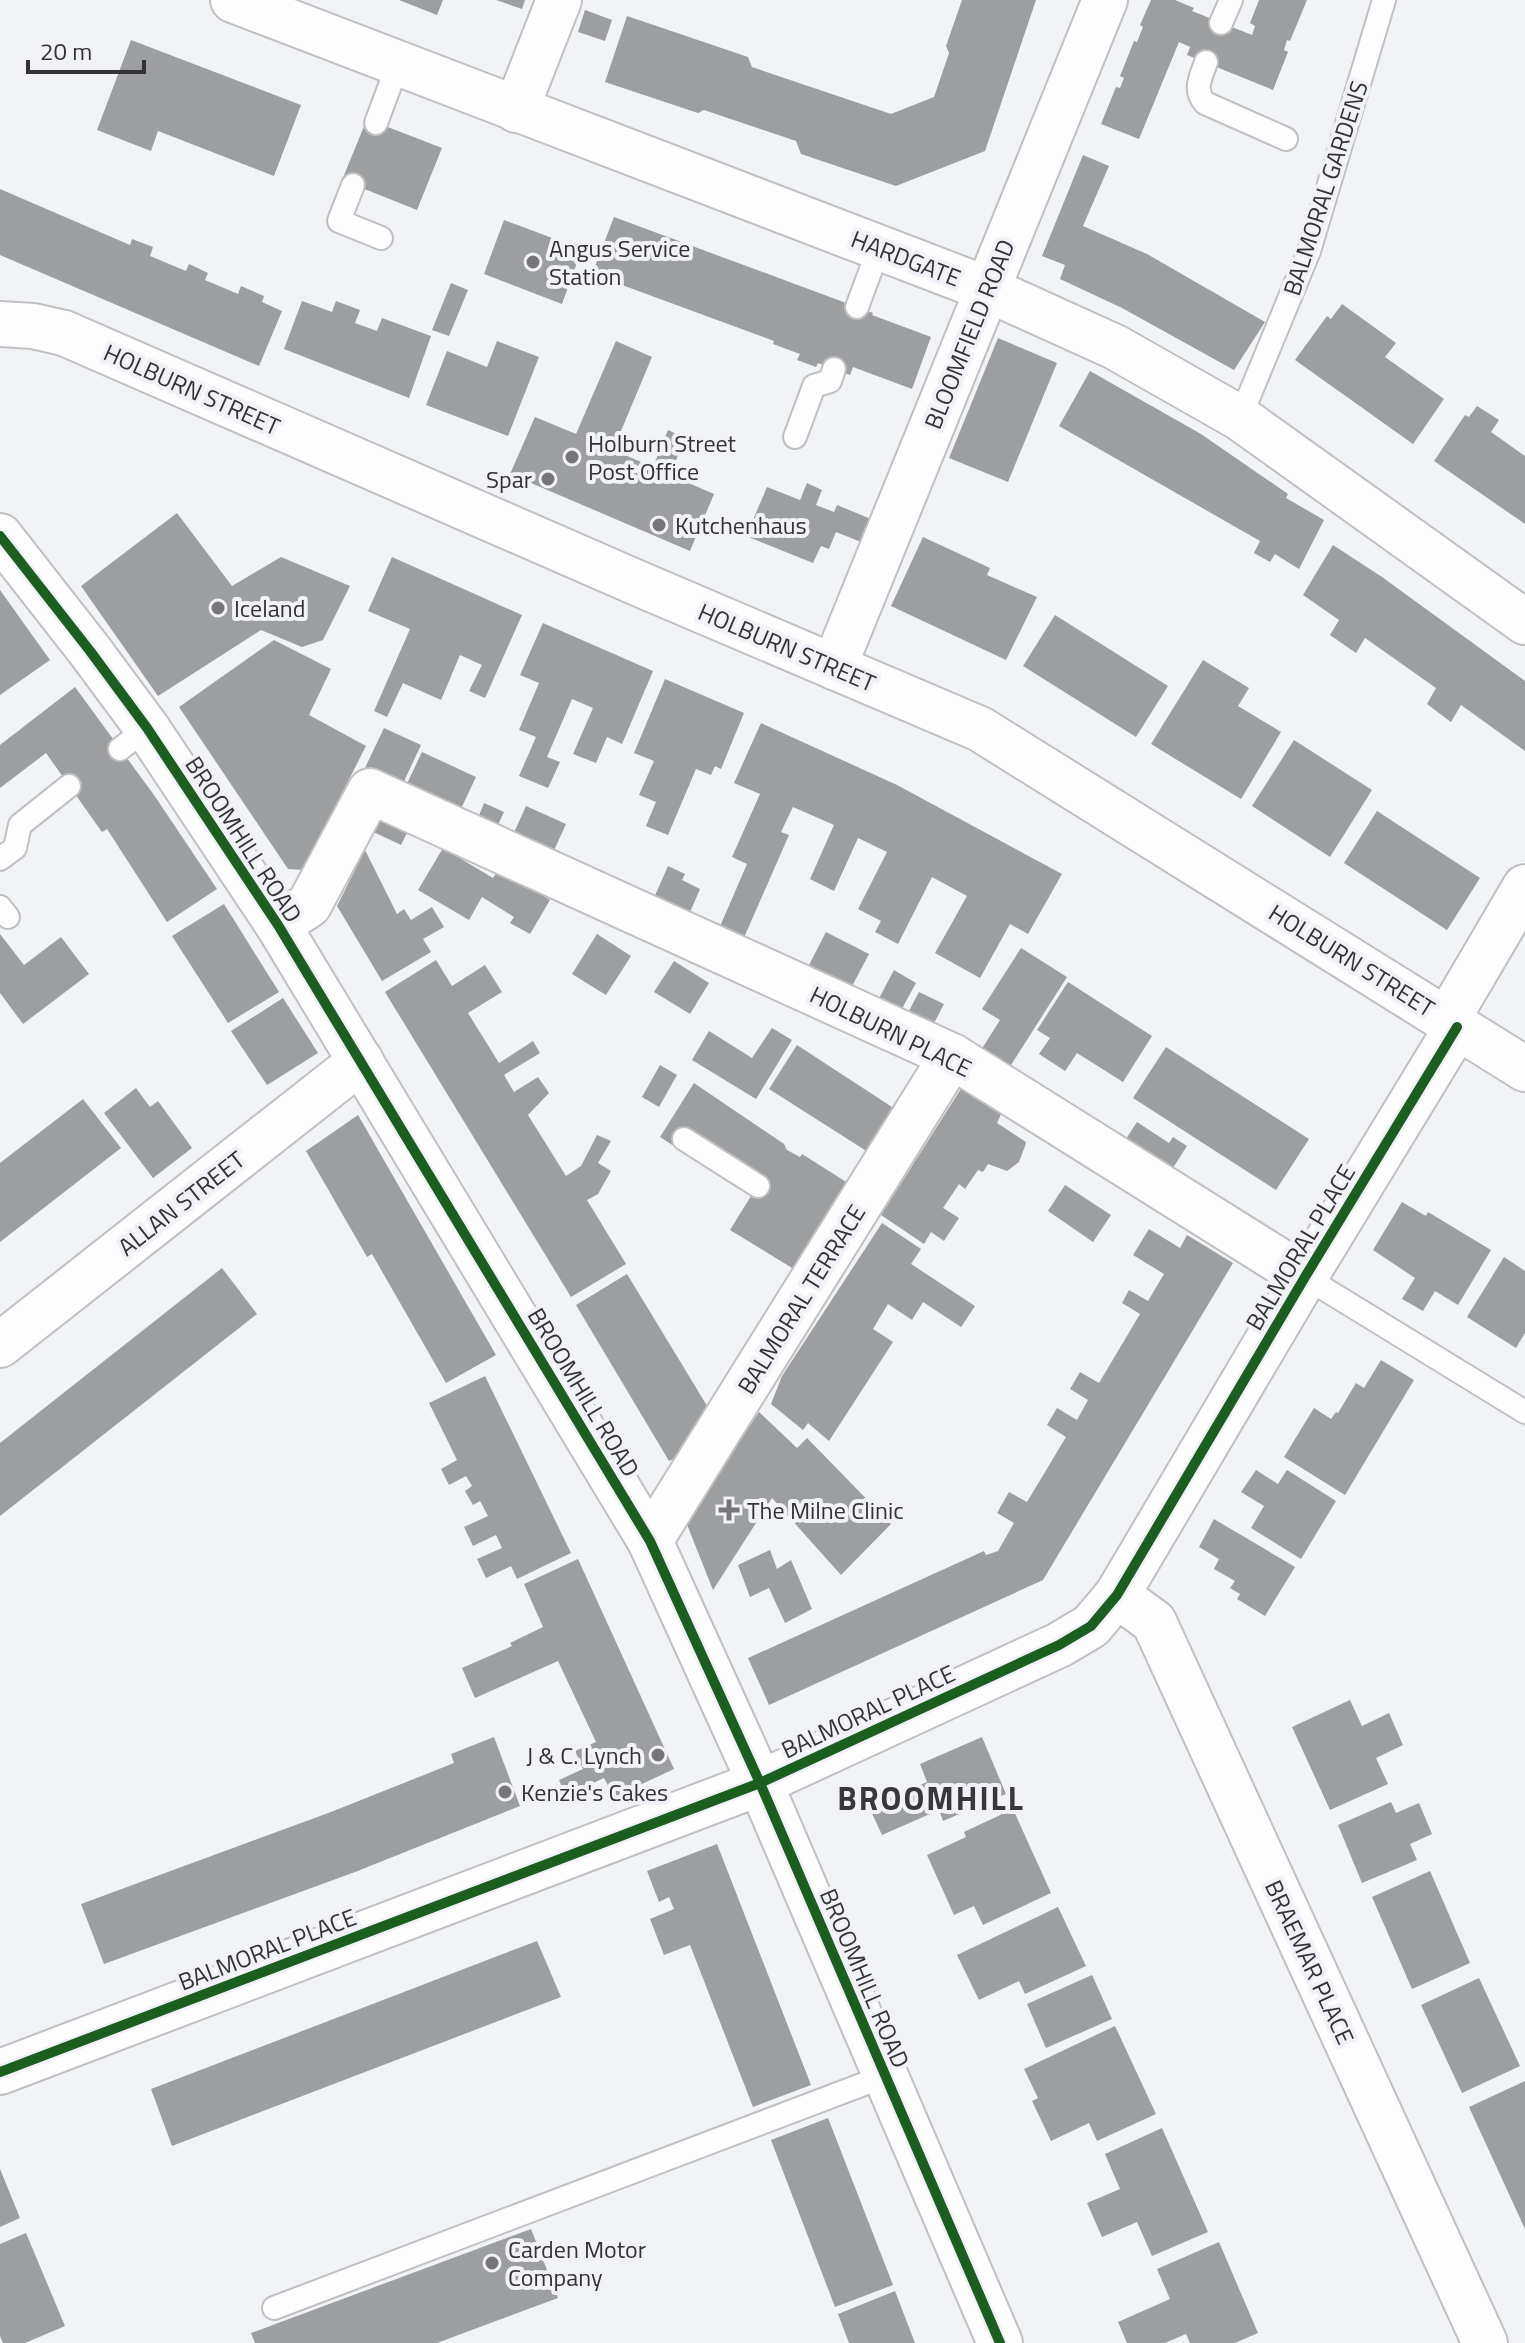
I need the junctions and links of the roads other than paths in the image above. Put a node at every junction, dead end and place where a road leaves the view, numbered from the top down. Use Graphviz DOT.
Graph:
graph roads {
  1 [pos="233,0"];
  2 [pos="559,0"];
  3 [pos="1105,0"];
  4 [pos="1231,0"];
  5 [pos="1384,0"];
  6 [pos="1221,23"];
  7 [pos="1206,62"];
  8 [pos="398,64"];
  9 [pos="516,110"];
  10 [pos="376,123"];
  11 [pos="1286,139"];
  12 [pos="353,185"];
  13 [pos="381,238"];
  14 [pos="879,248"];
  15 [pos="987,289"];
  16 [pos="857,307"];
  17 [pos="0,324"];
  18 [pos="834,369"];
  19 [pos="1240,418"];
  20 [pos="795,437"];
  21 [pos="0,536"];
  22 [pos="1525,622"];
  23 [pos="834,667"];
  24 [pos="69,786"];
  25 [pos="0,859"];
  26 [pos="1525,887"];
  27 [pos="278,925"];
  28 [pos="1452,1024"];
  29 [pos="952,1056"];
  30 [pos="361,1061"];
  31 [pos="1525,1069"];
  32 [pos="684,1139"];
  33 [pos="758,1186"];
  34 [pos="1305,1277"];
  35 [pos="0,1345"];
  36 [pos="1525,1412"];
  37 [pos="650,1541"];
  38 [pos="1117,1595"];
  39 [pos="760,1783"];
  40 [pos="0,2072"];
  41 [pos="885,2076"];
  42 [pos="274,2308"];
  43 [pos="1000,2343"];
  44 [pos="1485,2343"];
  1 -- 8 [label="street, HARDGATE"];
  2 -- 9 [label="street"];
  3 -- 15 [label="street, BLOOMFIELD ROAD"];
  4 -- 6 [label="lane"];
  5 -- 19 [label="lane, BALMORAL GARDENS"];
  7 -- 11 [label="lane"];
  8 -- 9 [label="street, HARDGATE"];
  8 -- 10 [label="lane"];
  9 -- 14 [label="street, HARDGATE"];
  12 -- 13 [label="lane"];
  14 -- 15 [label="street, HARDGATE"];
  14 -- 16 [label="lane"];
  15 -- 19 [label="street, HARDGATE"];
  15 -- 23 [label="street, BLOOMFIELD ROAD"];
  17 -- 23 [label="street, HOLBURN STREET"];
  18 -- 20 [label="lane"];
  19 -- 22 [label="street, HARDGATE"];
  21 -- 27 [label="street, BROOMHILL ROAD"];
  23 -- 28 [label="street, HOLBURN STREET"];
  24 -- 25 [label="lane"];
  26 -- 28 [label="street, BALMORAL PLACE"];
  27 -- 29 [label="street, HOLBURN PLACE"];
  27 -- 30 [label="street, BROOMHILL ROAD"];
  28 -- 31 [label="street, HOLBURN STREET"];
  28 -- 34 [label="street, BALMORAL PLACE"];
  29 -- 34 [label="street, HOLBURN PLACE"];
  29 -- 37 [label="street, BALMORAL TERRACE"];
  30 -- 35 [label="street, ALLAN STREET"];
  30 -- 37 [label="street, BROOMHILL ROAD"];
  32 -- 33 [label="lane"];
  34 -- 36 [label="lane, HOLBURN PLACE"];
  34 -- 38 [label="street, BALMORAL PLACE"];
  37 -- 39 [label="street, BROOMHILL ROAD"];
  38 -- 39 [label="street, BALMORAL PLACE"];
  38 -- 44 [label="street, BRAEMAR PLACE"];
  39 -- 40 [label="street, BALMORAL PLACE"];
  39 -- 41 [label="street, BROOMHILL ROAD"];
  41 -- 42 [label="lane"];
  41 -- 43 [label="street, BROOMHILL ROAD"];
}
